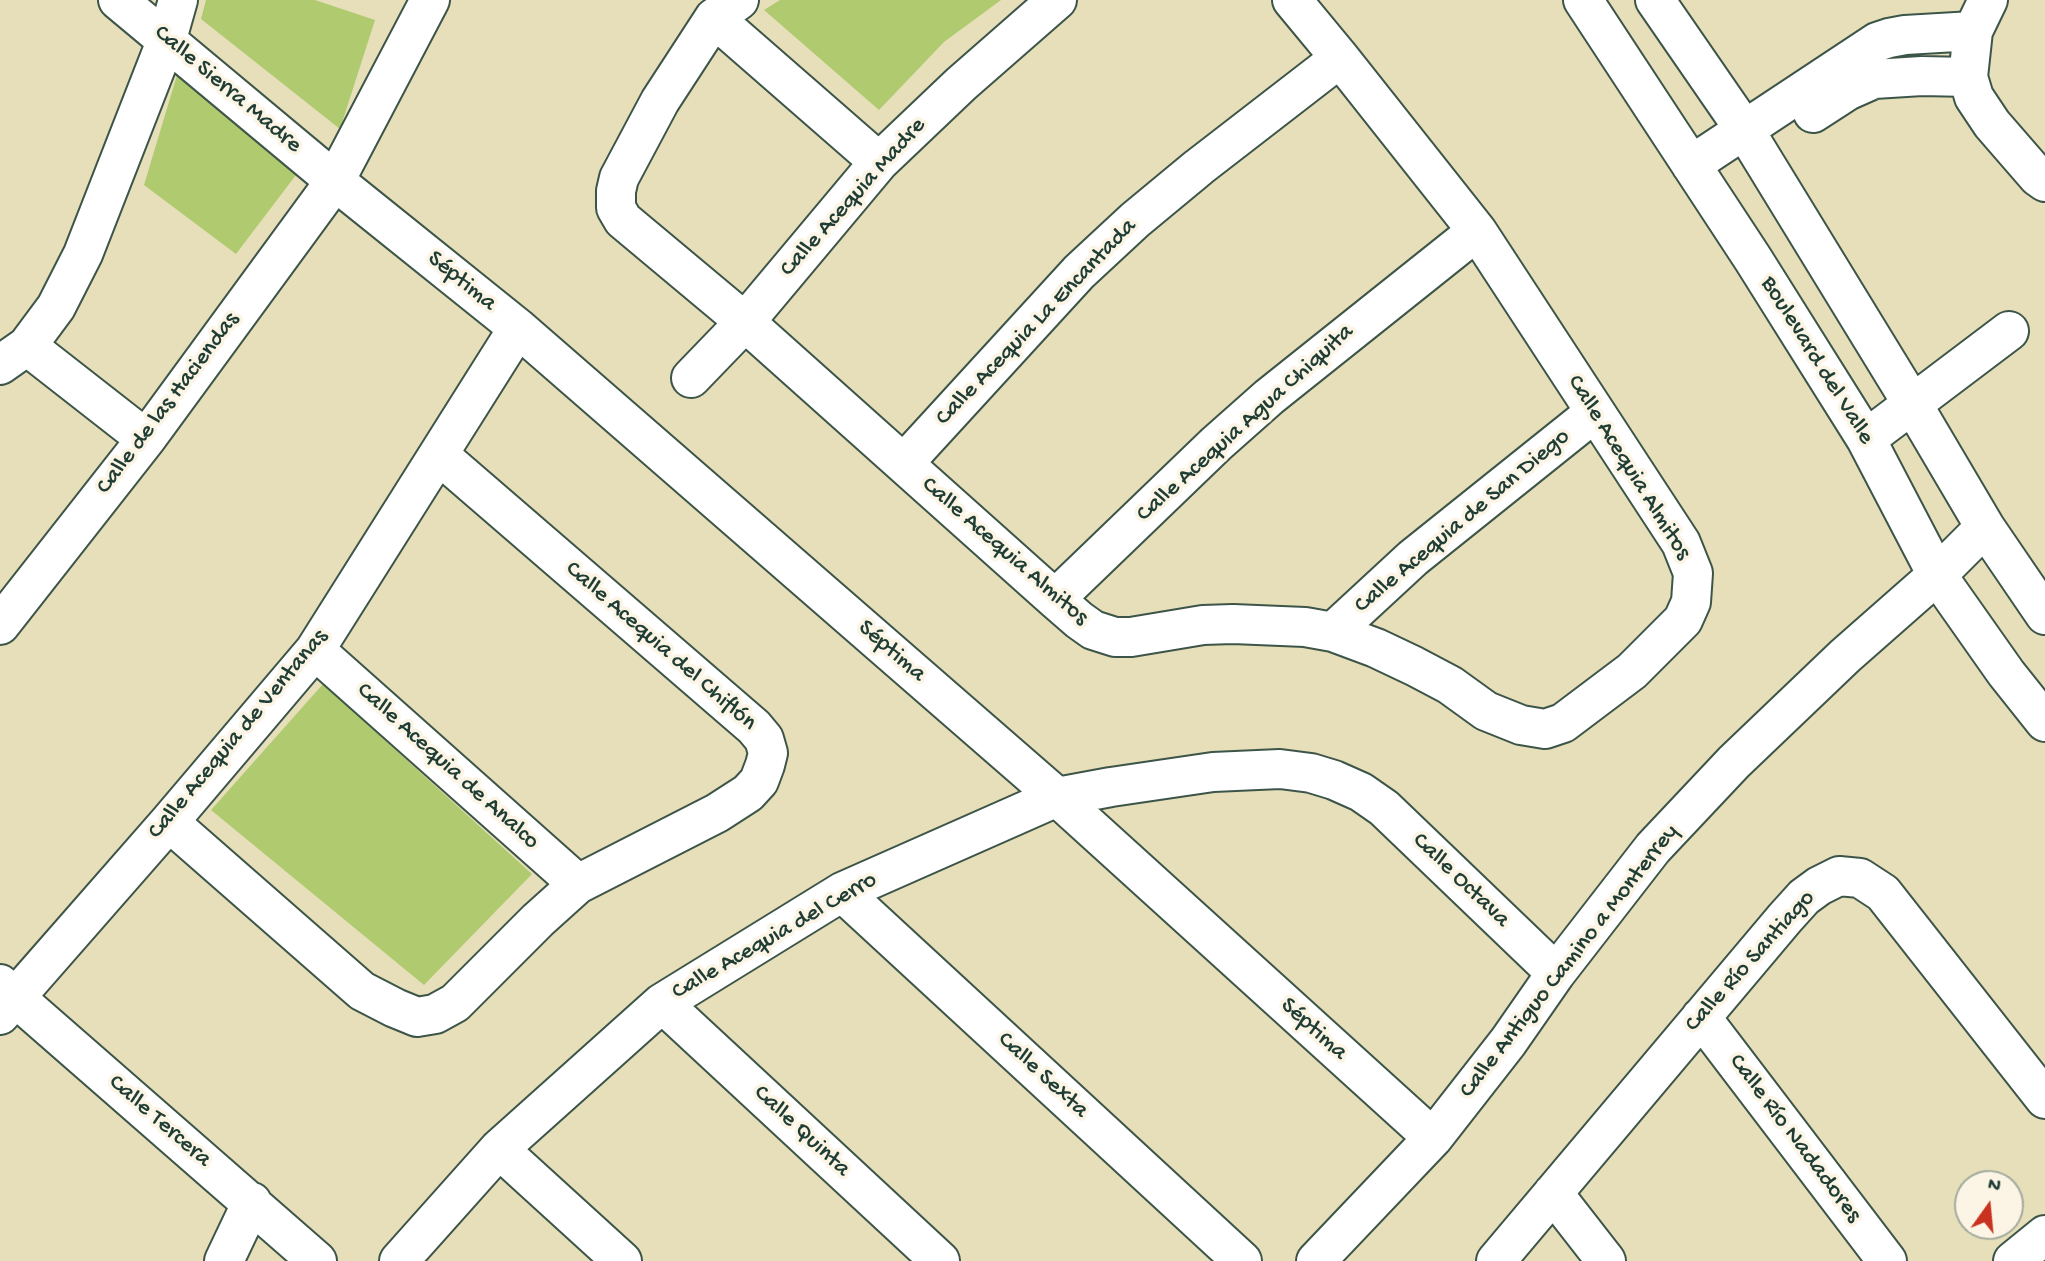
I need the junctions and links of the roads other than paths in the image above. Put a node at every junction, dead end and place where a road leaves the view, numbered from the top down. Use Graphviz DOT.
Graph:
graph roads {
  1 [pos="118,0"];
  2 [pos="178,0"];
  3 [pos="430,0"];
  4 [pos="1057,0"];
  5 [pos="1292,0"];
  6 [pos="1583,0"];
  7 [pos="1655,0"];
  8 [pos="727,9"];
  9 [pos="1980,15"];
  10 [pos="167,39"];
  11 [pos="1340,58"];
  12 [pos="1968,77"];
  13 [pos="1751,141"];
  14 [pos="879,162"];
  15 [pos="1697,176"];
  16 [pos="335,181"];
  17 [pos="2045,182"];
  18 [pos="1477,231"];
  19 [pos="745,322"];
  20 [pos="517,328"];
  21 [pos="2009,331"];
  22 [pos="14,356"];
  23 [pos="691,378"];
  24 [pos="1913,405"];
  25 [pos="1594,412"];
  26 [pos="146,439"];
  27 [pos="1866,439"];
  28 [pos="439,456"];
  29 [pos="904,463"];
  30 [pos="1985,527"];
  31 [pos="1937,575"];
  32 [pos="1055,599"];
  33 [pos="2045,615"];
  34 [pos="0,625"];
  35 [pos="1333,632"];
  36 [pos="315,650"];
  37 [pos="2045,723"];
  38 [pos="1361,792"];
  39 [pos="1058,797"];
  40 [pos="169,822"];
  41 [pos="578,884"];
  42 [pos="842,892"];
  43 [pos="1556,973"];
  44 [pos="5,998"];
  45 [pos="662,1003"];
  46 [pos="1702,1017"];
  47 [pos="2045,1099"];
  48 [pos="1433,1139"];
  49 [pos="499,1149"];
  50 [pos="1553,1193"];
  51 [pos="252,1202"];
  52 [pos="2045,1235"];
  53 [pos="224,1261"];
  54 [pos="317,1261"];
  55 [pos="399,1261"];
  56 [pos="622,1261"];
  57 [pos="940,1261"];
  58 [pos="1242,1261"];
  59 [pos="1316,1261"];
  60 [pos="1496,1261"];
  61 [pos="1606,1261"];
  62 [pos="1887,1261"];
  63 [pos="2013,1261"];
  1 -- 10 [label="street, Calle Sierra Madre"];
  2 -- 10 [label="street"];
  3 -- 16 [label="street, Calle de las Haciendas"];
  4 -- 14 [label="street, Calle Acequia Madre"];
  5 -- 11 [label="street, Calle Acequia Almitos"];
  6 -- 15 [label="street, Boulevard del Valle"];
  7 -- 13 [label="street"];
  8 -- 14 [label="street"];
  8 -- 19 [label="street, Calle Acequia Almitos"];
  9 -- 12 [label="street"];
  9 -- 13 [label="street"];
  10 -- 16 [label="street, Calle Sierra Madre"];
  10 -- 22 [label="street"];
  11 -- 18 [label="street, Calle Acequia Almitos"];
  11 -- 29 [label="street, Calle Acequia La Encantada"];
  12 -- 13 [label="street"];
  12 -- 17 [label="street"];
  13 -- 15 [label="street"];
  13 -- 24 [label="street"];
  14 -- 19 [label="street, Calle Acequia Madre"];
  15 -- 27 [label="street, Boulevard del Valle"];
  16 -- 20 [label="street, Séptima"];
  16 -- 26 [label="street, Calle de las Haciendas"];
  18 -- 25 [label="street, Calle Acequia Almitos"];
  18 -- 32 [label="street, Calle Acequia Agua Chiquita"];
  19 -- 23 [label="street, Calle Acequia Madre"];
  19 -- 29 [label="street, Calle Acequia Almitos"];
  20 -- 28 [label="street, Calle Acequia de Ventanas"];
  20 -- 39 [label="street, Séptima"];
  21 -- 24 [label="street"];
  22 -- 26 [label="street"];
  24 -- 27 [label="street"];
  24 -- 30 [label="street"];
  25 -- 35 [label="street, Calle Acequia de San Diego"];
  25 -- 35 [label="street, Calle Acequia Almitos"];
  26 -- 34 [label="street, Calle de las Haciendas"];
  27 -- 31 [label="street, Boulevard del Valle"];
  28 -- 36 [label="street, Calle Acequia de Ventanas"];
  28 -- 41 [label="street, Calle Acequia del Chiflón"];
  29 -- 32 [label="street, Calle Acequia Almitos"];
  30 -- 31 [label="street, Calle Antiguo Camino a Monterrey"];
  30 -- 33 [label="street"];
  31 -- 37 [label="street, Boulevard del Valle"];
  31 -- 43 [label="street, Calle Antiguo Camino a Monterrey"];
  32 -- 35 [label="street, Calle Acequia Almitos"];
  36 -- 40 [label="street, Calle Acequia de Ventanas"];
  36 -- 41 [label="street, Calle Acequia de Analco"];
  38 -- 39 [label="street, Calle Acequia del Cerro"];
  38 -- 43 [label="street, Calle Octava"];
  39 -- 42 [label="street, Calle Acequia del Cerro"];
  39 -- 48 [label="street, Séptima"];
  40 -- 41 [label="street, Calle Acequia del Chiflón"];
  40 -- 44 [label="street, Calle Acequia de Ventanas"];
  42 -- 45 [label="street, Calle Acequia del Cerro"];
  42 -- 58 [label="street, Calle Sexta"];
  43 -- 48 [label="street, Calle Antiguo Camino a Monterrey"];
  44 -- 51 [label="street, Calle Tercera"];
  45 -- 49 [label="street, Calle Acequia del Cerro"];
  45 -- 57 [label="street, Calle Quinta"];
  46 -- 47 [label="street, Calle Río Santiago"];
  46 -- 50 [label="street, Calle Río Santiago"];
  46 -- 62 [label="street, Calle Río Nadadores"];
  48 -- 59 [label="street, Calle Antiguo Camino a Monterrey"];
  49 -- 55 [label="street, Calle Acequia del Cerro"];
  49 -- 56 [label="street"];
  50 -- 60 [label="street, Calle Río Santiago"];
  50 -- 61 [label="street"];
  51 -- 53 [label="street"];
  51 -- 54 [label="street, Calle Tercera"];
  52 -- 63 [label="street"];
}
